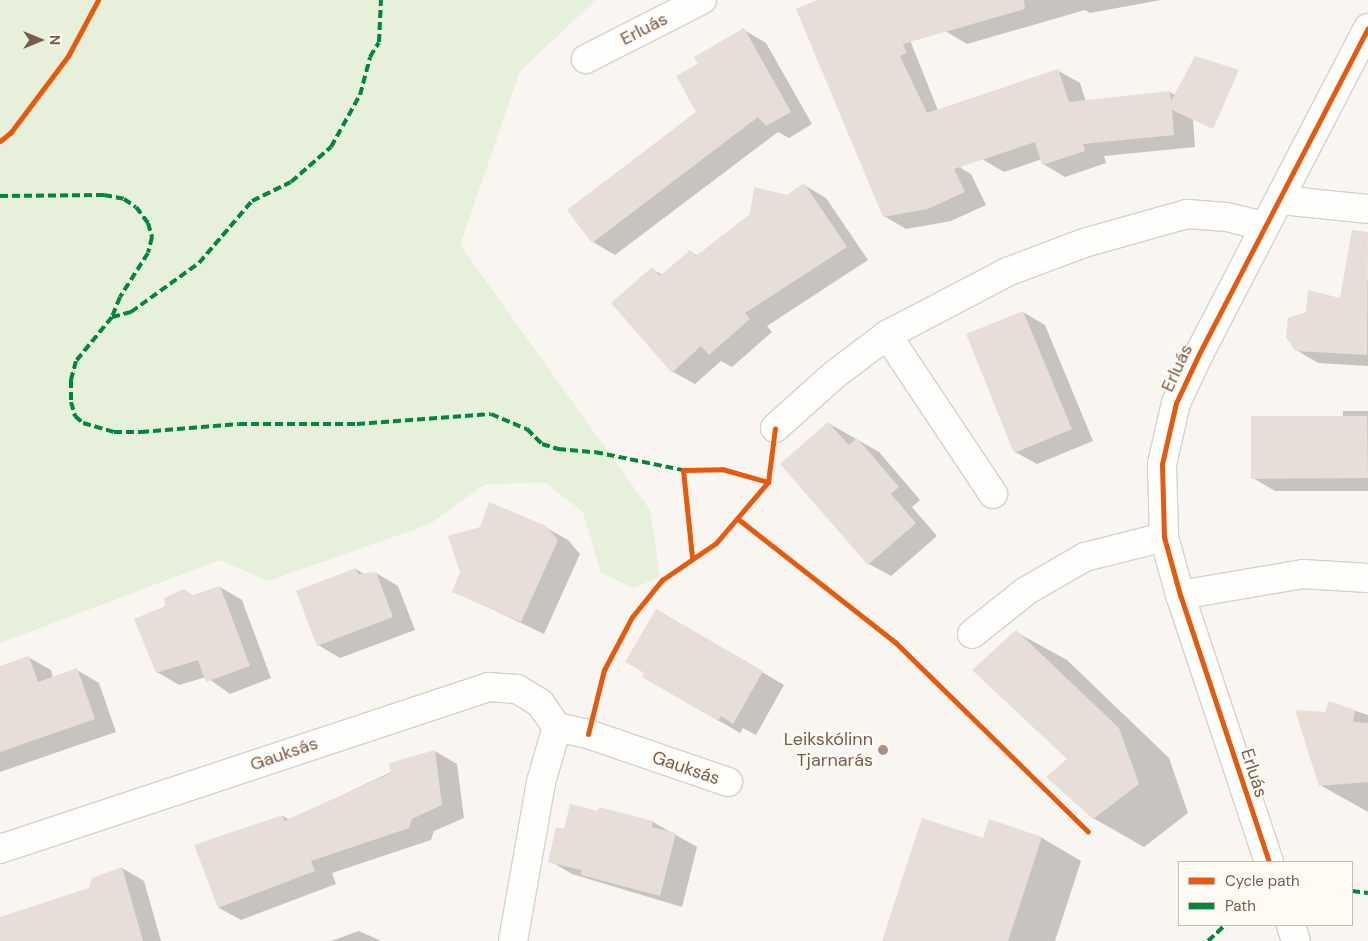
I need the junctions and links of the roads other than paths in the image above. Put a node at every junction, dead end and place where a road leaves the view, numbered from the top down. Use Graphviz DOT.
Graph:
graph roads {
  1 [pos="702,0"];
  2 [pos="1368,28"];
  3 [pos="586,58"];
  4 [pos="1281,200"];
  5 [pos="1368,209"];
  6 [pos="1264,226"];
  7 [pos="887,335"];
  8 [pos="775,428"];
  9 [pos="993,494"];
  10 [pos="1164,537"];
  11 [pos="1368,578"];
  12 [pos="1180,595"];
  13 [pos="972,634"];
  14 [pos="557,727"];
  15 [pos="728,782"];
  16 [pos="0,849"];
  17 [pos="1270,861"];
  18 [pos="1290,926"];
  19 [pos="513,941"];
  20 [pos="1296,941"];
  1 -- 3 [label="street, Erluás"];
  2 -- 4 [label="street, Erluás"];
  4 -- 5 [label="street"];
  4 -- 6 [label="street, Erluás"];
  6 -- 7 [label="street"];
  6 -- 10 [label="street, Erluás"];
  7 -- 8 [label="street"];
  7 -- 9 [label="street"];
  10 -- 12 [label="street, Erluás"];
  10 -- 13 [label="street"];
  11 -- 12 [label="street"];
  12 -- 17 [label="street, Erluás"];
  14 -- 15 [label="street, Gauksás"];
  14 -- 16 [label="street, Gauksás"];
  14 -- 19 [label="street"];
  18 -- 20 [label="street"];
}
